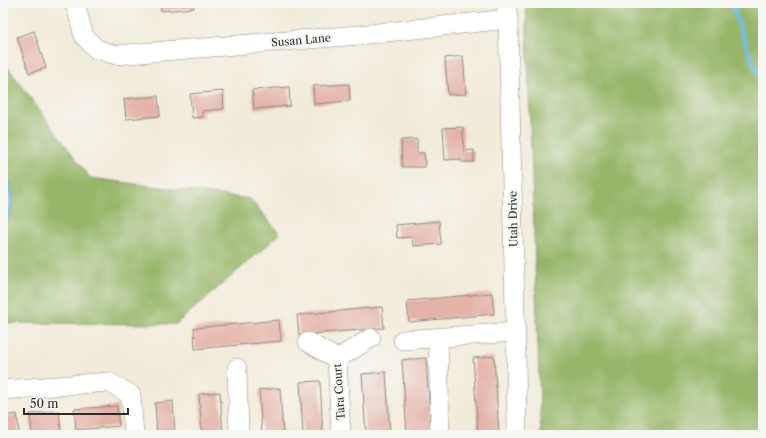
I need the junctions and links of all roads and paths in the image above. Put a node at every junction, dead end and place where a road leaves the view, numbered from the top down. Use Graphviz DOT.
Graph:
graph roads {
  1 [pos="75,3"];
  2 [pos="507,11"];
  3 [pos="516,332"];
  4 [pos="371,338"];
  5 [pos="438,338"];
  6 [pos="403,340"];
  7 [pos="308,342"];
  8 [pos="337,359"];
  9 [pos="237,368"];
  10 [pos="3,390"];
  11 [pos="134,435"];
  12 [pos="239,435"];
  13 [pos="341,435"];
  14 [pos="440,435"];
  15 [pos="516,435"];
  1 -- 2 [label="street, Susan Lane"];
  2 -- 3 [label="street, Utah Drive"];
  3 -- 5 [label="street"];
  3 -- 15 [label="street, Utah Drive"];
  4 -- 8 [label="street"];
  5 -- 6 [label="street"];
  5 -- 14 [label="street"];
  7 -- 8 [label="street, Tara Court"];
  8 -- 13 [label="street, Tara Court"];
  9 -- 12 [label="street"];
  10 -- 11 [label="street"];
}
